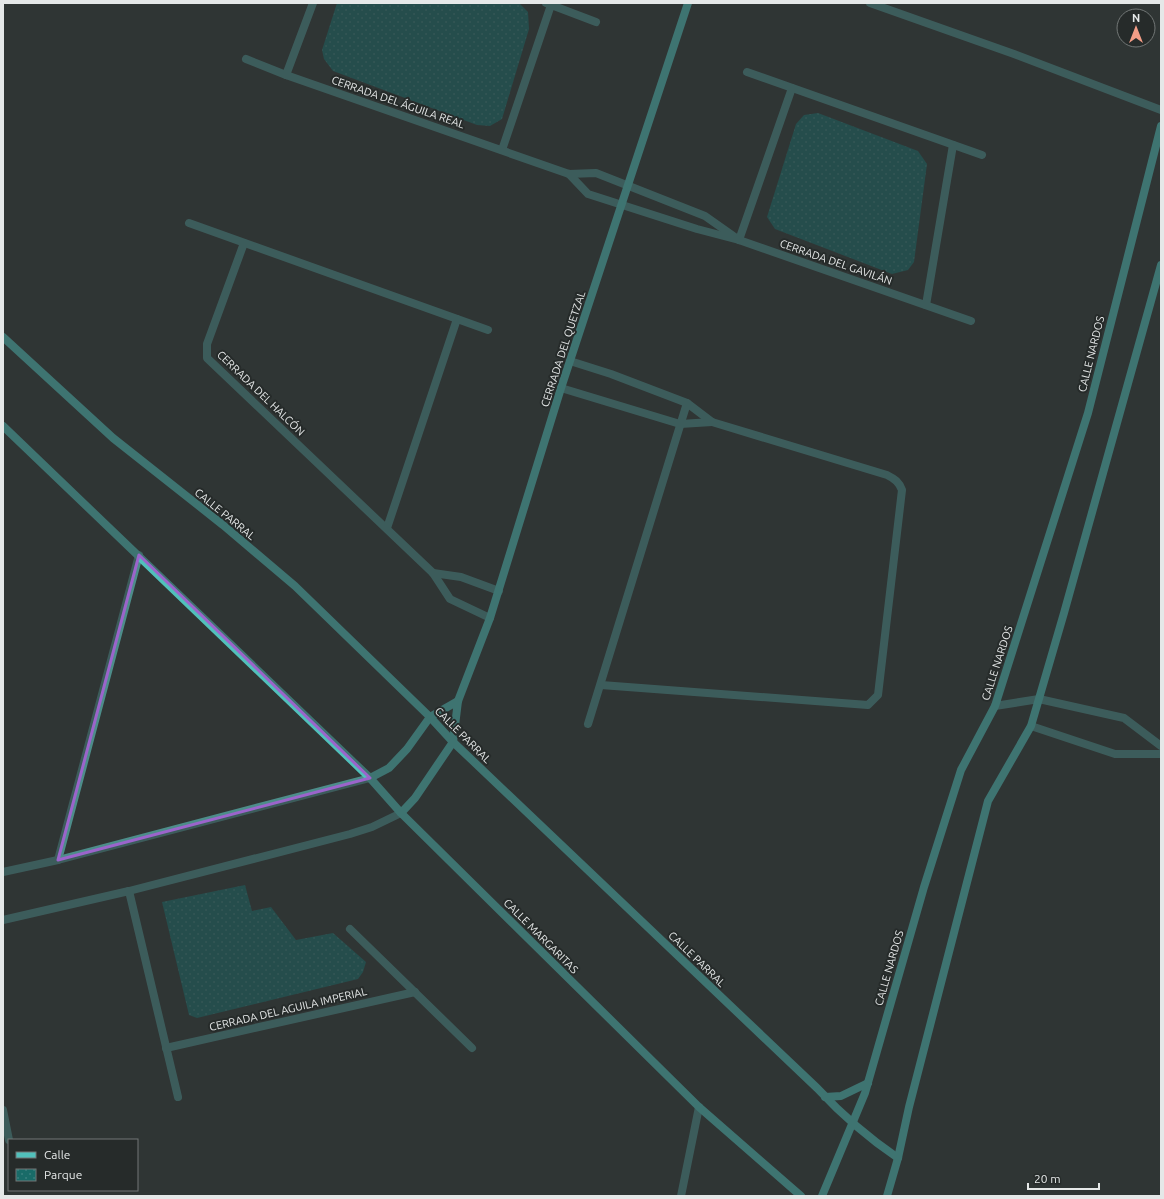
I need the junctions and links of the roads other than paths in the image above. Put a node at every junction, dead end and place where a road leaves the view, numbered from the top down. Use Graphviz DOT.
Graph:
graph roads {
  1 [pos="313,3"];
  2 [pos="688,3"];
  3 [pos="870,3"];
  4 [pos="548,4"];
  5 [pos="596,22"];
  6 [pos="246,59"];
  7 [pos="747,72"];
  8 [pos="286,76"];
  9 [pos="792,88"];
  10 [pos="1161,110"];
  11 [pos="1161,126"];
  12 [pos="953,145"];
  13 [pos="502,150"];
  14 [pos="982,155"];
  15 [pos="569,174"];
  16 [pos="629,186"];
  17 [pos="622,205"];
  18 [pos="189,223"];
  19 [pos="739,240"];
  20 [pos="244,242"];
  21 [pos="1161,265"];
  22 [pos="926,305"];
  23 [pos="457,319"];
  24 [pos="971,321"];
  25 [pos="488,330"];
  26 [pos="3,337"];
  27 [pos="570,361"];
  28 [pos="561,388"];
  29 [pos="687,403"];
  30 [pos="712,422"];
  31 [pos="680,424"];
  32 [pos="3,426"];
  33 [pos="388,528"];
  34 [pos="139,555"];
  35 [pos="433,573"];
  36 [pos="498,591"];
  37 [pos="490,618"];
  38 [pos="601,685"];
  39 [pos="1039,700"];
  40 [pos="458,701"];
  41 [pos="995,706"];
  42 [pos="430,717"];
  43 [pos="588,724"];
  44 [pos="1031,726"];
  45 [pos="453,742"];
  46 [pos="1161,746"];
  47 [pos="1161,754"];
  48 [pos="370,778"];
  49 [pos="400,812"];
  50 [pos="58,860"];
  51 [pos="3,872"];
  52 [pos="129,891"];
  53 [pos="3,920"];
  54 [pos="350,929"];
  55 [pos="415,992"];
  56 [pos="166,1048"];
  57 [pos="472,1048"];
  58 [pos="868,1083"];
  59 [pos="178,1097"];
  60 [pos="825,1097"];
  61 [pos="699,1107"];
  62 [pos="3,1110"];
  63 [pos="852,1125"];
  64 [pos="9,1139"];
  65 [pos="898,1158"];
  66 [pos="681,1196"];
  67 [pos="801,1196"];
  68 [pos="822,1196"];
  69 [pos="887,1196"];
  1 -- 8 [label="street"];
  2 -- 16 [label="street, CERRADA DEL QUETZAL"];
  3 -- 10 [label="street"];
  4 -- 5 [label="street"];
  4 -- 13 [label="street"];
  6 -- 8 [label="street, CERRADA DEL ÁGUILA REAL"];
  7 -- 9 [label="street"];
  8 -- 13 [label="street, CERRADA DEL ÁGUILA REAL"];
  9 -- 12 [label="street"];
  9 -- 19 [label="street"];
  11 -- 41 [label="street, CALLE NARDOS"];
  12 -- 14 [label="street"];
  12 -- 22 [label="street"];
  13 -- 15 [label="street, CERRADA DEL ÁGUILA REAL"];
  15 -- 16 [label="street, CERRADA DEL ÁGUILA REAL"];
  15 -- 17 [label="street, CERRADA DEL ÁGUILA REAL"];
  16 -- 17 [label="street, CERRADA DEL QUETZAL"];
  16 -- 19 [label="street, CERRADA DEL GAVILÁN"];
  17 -- 19 [label="street, CERRADA DEL GAVILÁN"];
  17 -- 27 [label="street, CERRADA DEL QUETZAL"];
  18 -- 20 [label="street"];
  19 -- 22 [label="street, CERRADA DEL GAVILÁN"];
  20 -- 23 [label="street"];
  20 -- 33 [label="street, CERRADA DEL HALCÓN"];
  21 -- 39 [label="street"];
  22 -- 24 [label="street, CERRADA DEL GAVILÁN"];
  23 -- 25 [label="street"];
  23 -- 33 [label="street"];
  26 -- 42 [label="street, CALLE PARRAL"];
  27 -- 28 [label="street, CERRADA DEL QUETZAL"];
  27 -- 29 [label="street"];
  28 -- 31 [label="street"];
  28 -- 36 [label="street, CERRADA DEL QUETZAL"];
  29 -- 30 [label="street"];
  29 -- 31 [label="street"];
  30 -- 31 [label="street"];
  30 -- 38 [label="street"];
  31 -- 38 [label="street"];
  32 -- 34 [label="street, CALLE MARGARITAS"];
  33 -- 35 [label="street, CERRADA DEL HALCÓN"];
  34 -- 48 [label="street, CALLE MARGARITAS"];
  34 -- 50 [label="street"];
  35 -- 36 [label="street"];
  35 -- 37 [label="street, CERRADA DEL HALCÓN"];
  36 -- 37 [label="street, CERRADA DEL QUETZAL"];
  37 -- 40 [label="street, CERRADA DEL QUETZAL"];
  38 -- 43 [label="street"];
  39 -- 41 [label="street"];
  39 -- 44 [label="street"];
  39 -- 46 [label="street"];
  40 -- 42 [label="street"];
  40 -- 45 [label="street, CERRADA DEL QUETZAL"];
  41 -- 58 [label="street, CALLE NARDOS"];
  42 -- 45 [label="street, CALLE PARRAL"];
  42 -- 48 [label="street"];
  44 -- 47 [label="street"];
  44 -- 65 [label="street"];
  45 -- 49 [label="street"];
  45 -- 60 [label="street, CALLE PARRAL"];
  48 -- 49 [label="street, CALLE MARGARITAS"];
  48 -- 50 [label="street"];
  49 -- 52 [label="street"];
  49 -- 61 [label="street, CALLE MARGARITAS"];
  50 -- 51 [label="street"];
  52 -- 53 [label="street"];
  52 -- 56 [label="street"];
  54 -- 55 [label="street"];
  55 -- 56 [label="street, CERRADA DEL AGUILA IMPERIAL"];
  55 -- 57 [label="street"];
  56 -- 59 [label="street"];
  58 -- 60 [label="street"];
  58 -- 63 [label="street, CALLE NARDOS"];
  60 -- 63 [label="street, CALLE PARRAL"];
  61 -- 66 [label="street"];
  61 -- 67 [label="street, CALLE MARGARITAS"];
  62 -- 64 [label="street"];
  63 -- 65 [label="street, CALLE PARRAL"];
  63 -- 68 [label="street, CALLE NARDOS"];
  65 -- 69 [label="street"];
}
